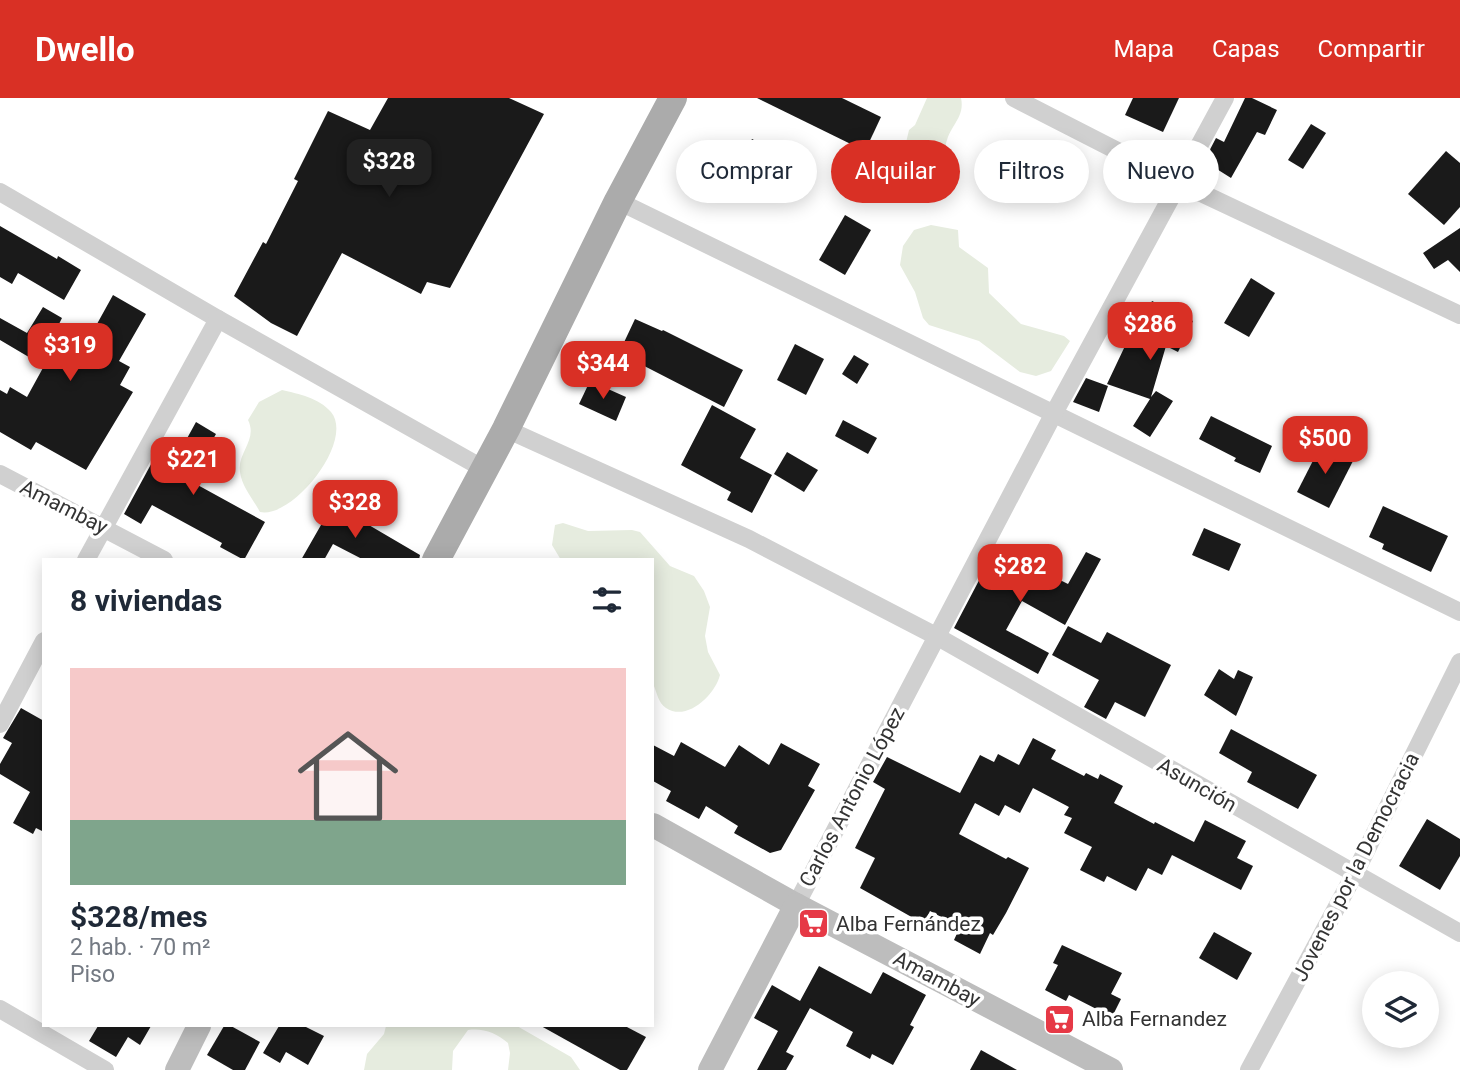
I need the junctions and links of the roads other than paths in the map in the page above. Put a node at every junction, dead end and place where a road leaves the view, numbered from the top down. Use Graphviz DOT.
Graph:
graph roads {
  1 [pos="673,98"];
  2 [pos="1014,98"];
  3 [pos="1225,98"];
  4 [pos="1203,140"];
  5 [pos="1103,144"];
  6 [pos="0,192"];
  7 [pos="618,201"];
  8 [pos="1219,201"];
  9 [pos="1169,203"];
  10 [pos="1460,315"];
  11 [pos="218,319"];
  12 [pos="1053,415"];
  13 [pos="506,429"];
  14 [pos="484,469"];
  15 [pos="0,474"];
  16 [pos="103,527"];
  17 [pos="87,558"];
  18 [pos="160,558"];
  19 [pos="437,558"];
  20 [pos="1460,612"];
  21 [pos="936,636"];
  22 [pos="42,644"];
  23 [pos="1460,662"];
  24 [pos="0,724"];
  25 [pos="654,826"];
  26 [pos="1354,875"];
  27 [pos="796,905"];
  28 [pos="1460,933"];
  29 [pos="0,1009"];
  30 [pos="198,1027"];
  31 [pos="105,1070"];
  32 [pos="177,1070"];
  33 [pos="710,1070"];
  34 [pos="1111,1070"];
  35 [pos="1250,1070"];
  1 -- 7 [label="main road"];
  2 -- 5 [label="street"];
  3 -- 4 [label="street, Carlos Antonio López"];
  6 -- 11 [label="street"];
  7 -- 12 [label="street"];
  7 -- 13 [label="main road"];
  8 -- 10 [label="street"];
  9 -- 12 [label="street, Carlos Antonio López"];
  11 -- 14 [label="street"];
  11 -- 16 [label="street"];
  12 -- 20 [label="street"];
  12 -- 21 [label="street, Carlos Antonio López"];
  13 -- 14 [label="main road"];
  13 -- 21 [label="street, Asunción"];
  14 -- 19 [label="main road"];
  15 -- 16 [label="street, Amambay"];
  16 -- 17 [label="street"];
  16 -- 18 [label="street, Amambay"];
  21 -- 26 [label="street, Asunción"];
  21 -- 27 [label="street, Carlos Antonio López"];
  22 -- 24 [label="street"];
  23 -- 26 [label="street, Jovenes por la Democracia"];
  25 -- 27 [label="main road, Amambay"];
  26 -- 28 [label="street, Asunción"];
  26 -- 35 [label="street, Jovenes por la Democracia"];
  27 -- 33 [label="main road, Carlos Antonio López"];
  27 -- 34 [label="main road, Amambay"];
  29 -- 31 [label="street"];
  30 -- 32 [label="main road"];
}
